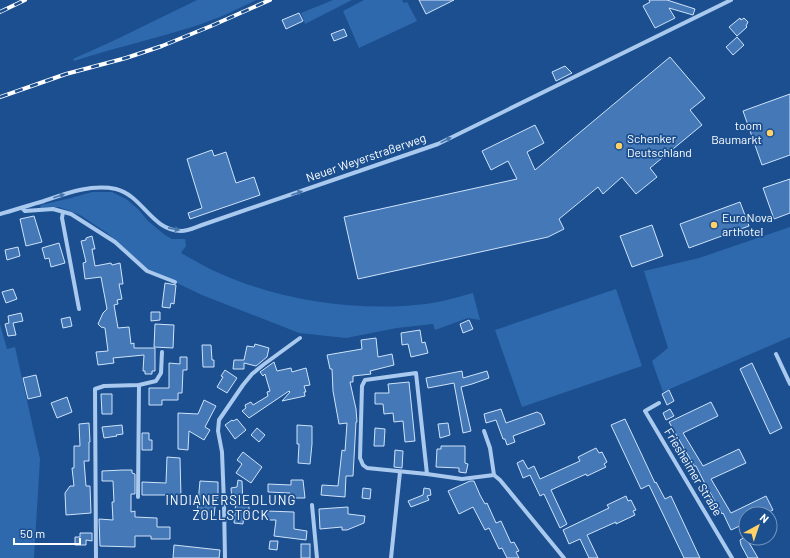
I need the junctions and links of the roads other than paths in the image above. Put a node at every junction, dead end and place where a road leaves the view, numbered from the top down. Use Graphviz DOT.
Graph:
graph roads {
  1 [pos="731,0"];
  2 [pos="22,208"];
  3 [pos="64,212"];
  4 [pos="0,214"];
  5 [pos="175,282"];
  6 [pos="79,309"];
  7 [pos="300,338"];
  8 [pos="162,352"];
  9 [pos="776,354"];
  10 [pos="790,384"];
  11 [pos="138,385"];
  12 [pos="659,403"];
  13 [pos="484,431"];
  14 [pos="400,472"];
  15 [pos="427,474"];
  16 [pos="494,475"];
  17 [pos="138,497"];
  18 [pos="312,505"];
  19 [pos="96,558"];
  20 [pos="225,558"];
  21 [pos="317,558"];
  22 [pos="391,558"];
  23 [pos="564,558"];
  24 [pos="732,558"];
  2 -- 1 [label="street, Neuer Weyerstraßerweg, one-way"];
  2 -- 3 [label="street"];
  2 -- 4 [label="street, Neuer Weyerstraßerweg"];
  3 -- 5 [label="street"];
  3 -- 6 [label="street"];
  7 -- 20 [label="street"];
  8 -- 11 [label="street"];
  9 -- 10 [label="street"];
  11 -- 17 [label="street"];
  11 -- 19 [label="street"];
  12 -- 24 [label="street, Friesheimer Straße"];
  13 -- 16 [label="street"];
  14 -- 15 [label="street"];
  14 -- 15 [label="street"];
  14 -- 22 [label="street"];
  15 -- 16 [label="street"];
  16 -- 23 [label="street"];
  18 -- 21 [label="street"];
}
